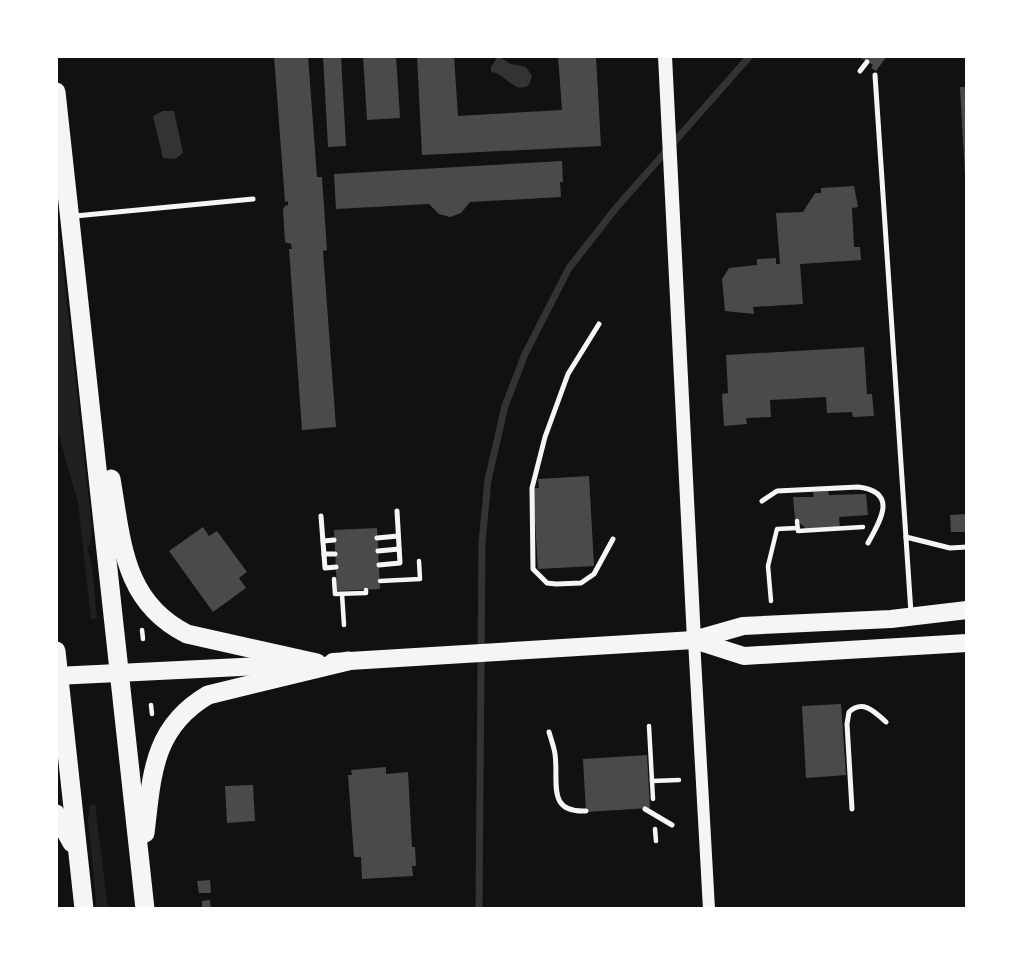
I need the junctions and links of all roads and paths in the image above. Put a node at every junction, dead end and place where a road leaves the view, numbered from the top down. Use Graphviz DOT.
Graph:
graph roads {
  1 [pos="665,56"];
  2 [pos="867,62"];
  3 [pos="860,71"];
  4 [pos="875,75"];
  5 [pos="56,92"];
  6 [pos="253,199"];
  7 [pos="63,216"];
  8 [pos="599,324"];
  9 [pos="82,327"];
  10 [pos="869,488"];
  11 [pos="762,501"];
  12 [pos="397,511"];
  13 [pos="321,516"];
  14 [pos="797,521"];
  15 [pos="798,528"];
  16 [pos="398,536"];
  17 [pos="906,537"];
  18 [pos="377,538"];
  19 [pos="613,539"];
  20 [pos="334,540"];
  21 [pos="323,541"];
  22 [pos="868,543"];
  23 [pos="967,547"];
  24 [pos="399,549"];
  25 [pos="378,551"];
  26 [pos="324,554"];
  27 [pos="335,554"];
  28 [pos="379,565"];
  29 [pos="334,568"];
  30 [pos="366,590"];
  31 [pos="342,594"];
  32 [pos="771,601"];
  33 [pos="967,610"];
  34 [pos="912,616"];
  35 [pos="344,625"];
  36 [pos="134,629"];
  37 [pos="142,639"];
  38 [pos="694,640"];
  39 [pos="967,643"];
  40 [pos="56,651"];
  41 [pos="348,661"];
  42 [pos="317,663"];
  43 [pos="120,673"];
  44 [pos="57,677"];
  45 [pos="151,705"];
  46 [pos="145,715"];
  47 [pos="886,722"];
  48 [pos="649,726"];
  49 [pos="549,732"];
  50 [pos="679,780"];
  51 [pos="652,781"];
  52 [pos="645,809"];
  53 [pos="852,809"];
  54 [pos="586,811"];
  55 [pos="56,814"];
  56 [pos="654,815"];
  57 [pos="672,825"];
  58 [pos="656,841"];
  59 [pos="78,855"];
  60 [pos="141,866"];
  61 [pos="84,909"];
  62 [pos="145,909"];
  63 [pos="709,909"];
  1 -- 38 [label="main road"];
  2 -- 3 [label="lane"];
  4 -- 17 [label="lane"];
  5 -- 7 [label="highway"];
  6 -- 7 [label="lane"];
  7 -- 9 [label="highway"];
  8 -- 19 [label="lane"];
  9 -- 42 [label="highway"];
  9 -- 43 [label="highway"];
  10 -- 11 [label="lane"];
  10 -- 15 [label="path"];
  10 -- 22 [label="lane"];
  12 -- 16 [label="lane"];
  13 -- 21 [label="lane"];
  14 -- 15 [label="path"];
  15 -- 32 [label="path"];
  16 -- 18 [label="lane"];
  16 -- 24 [label="lane"];
  17 -- 23 [label="lane"];
  17 -- 34 [label="lane"];
  20 -- 21 [label="lane"];
  21 -- 26 [label="lane"];
  24 -- 25 [label="lane"];
  24 -- 28 [label="lane"];
  26 -- 27 [label="lane"];
  26 -- 29 [label="lane"];
  29 -- 31 [label="path"];
  30 -- 31 [label="path"];
  31 -- 35 [label="path"];
  33 -- 34 [label="main road"];
  34 -- 38 [label="main road"];
  36 -- 37 [label="path"];
  38 -- 39 [label="main road"];
  38 -- 41 [label="main road"];
  38 -- 63 [label="street"];
  40 -- 44 [label="highway"];
  41 -- 42 [label="main road"];
  41 -- 60 [label="highway"];
  42 -- 43 [label="main road"];
  43 -- 44 [label="main road"];
  43 -- 60 [label="highway"];
  44 -- 59 [label="highway"];
  45 -- 46 [label="path"];
  47 -- 53 [label="lane"];
  48 -- 51 [label="path"];
  49 -- 54 [label="lane"];
  50 -- 51 [label="path"];
  51 -- 56 [label="path"];
  52 -- 56 [label="lane"];
  55 -- 59 [label="highway"];
  56 -- 57 [label="lane"];
  56 -- 58 [label="path"];
  59 -- 61 [label="highway"];
  60 -- 62 [label="highway"];
}
